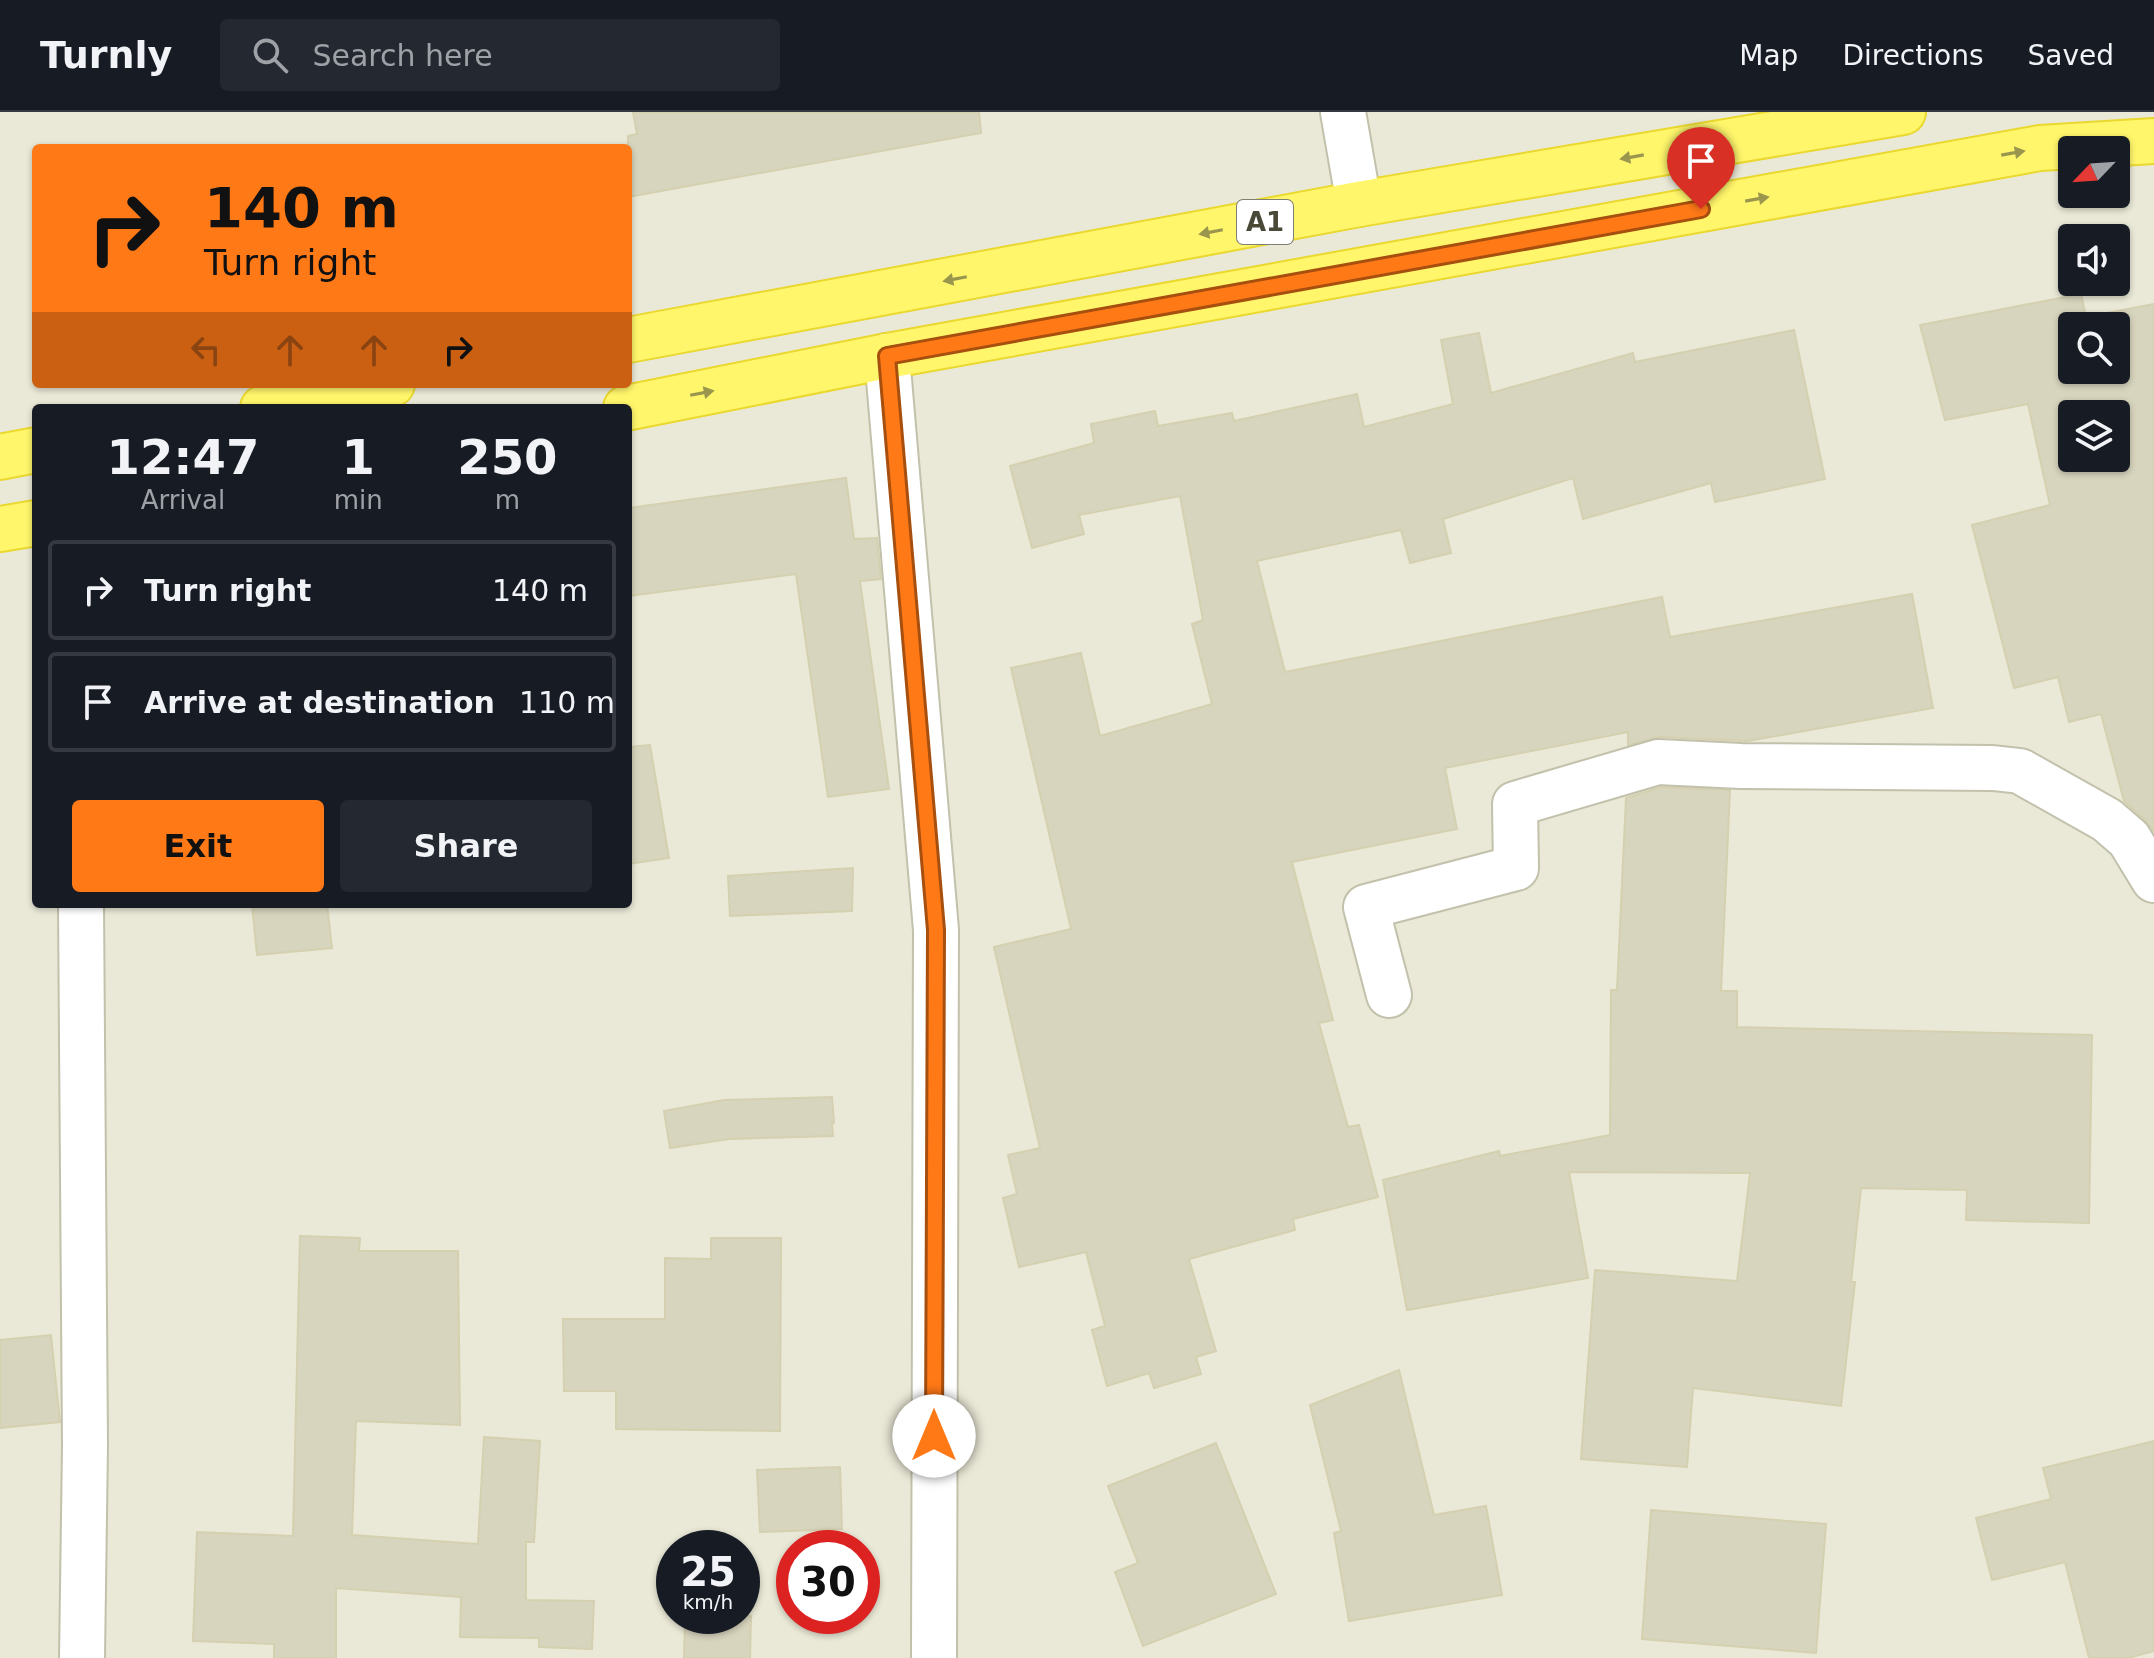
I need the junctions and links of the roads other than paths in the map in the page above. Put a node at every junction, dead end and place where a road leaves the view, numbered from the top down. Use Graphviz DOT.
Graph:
graph roads {
  1 [pos="1343,112"];
  2 [pos="1903,112"];
  3 [pos="2154,141"];
  4 [pos="1359,204"];
  5 [pos="632,339"];
  6 [pos="887,356"];
  7 [pos="370,388"];
  8 [pos="284,404"];
  9 [pos="632,407"];
  10 [pos="32,451"];
  11 [pos="0,457"];
  12 [pos="32,524"];
  13 [pos="0,529"];
  14 [pos="2154,880"];
  15 [pos="81,908"];
  16 [pos="1389,995"];
  17 [pos="82,1658"];
  18 [pos="934,1658"];
  1 -- 4 [label="street"];
  2 -- 4 [label="highway, A1, one-way"];
  6 -- 3 [label="highway, A1, one-way"];
  4 -- 5 [label="highway, A1, one-way"];
  9 -- 6 [label="highway, A1, one-way"];
  6 -- 18 [label="street"];
  7 -- 8 [label="highway"];
  10 -- 11 [label="highway"];
  12 -- 13 [label="highway"];
  14 -- 16 [label="street"];
  15 -- 17 [label="street"];
}
